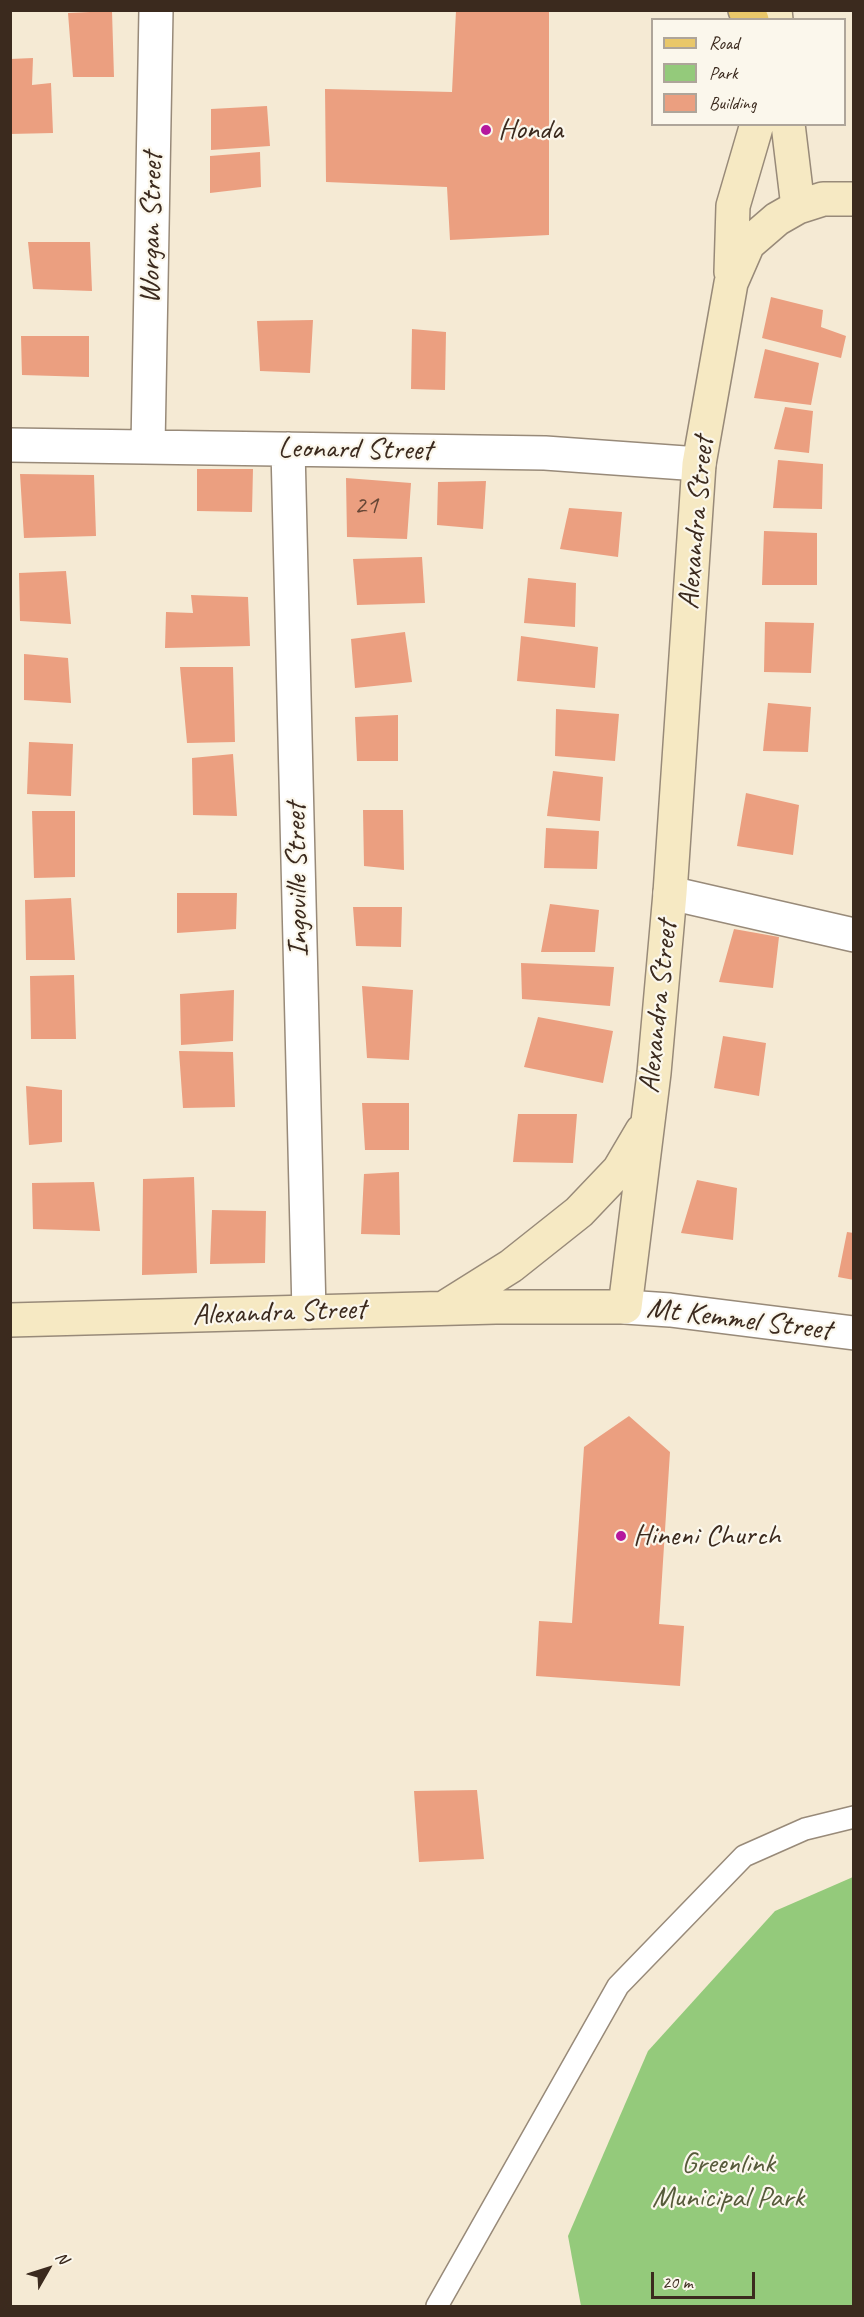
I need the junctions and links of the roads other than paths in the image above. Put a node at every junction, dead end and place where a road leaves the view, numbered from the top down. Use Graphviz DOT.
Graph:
graph roads {
  1 [pos="156,10"];
  2 [pos="756,126"];
  3 [pos="788,126"];
  4 [pos="854,199"];
  5 [pos="798,207"];
  6 [pos="731,283"];
  7 [pos="10,445"];
  8 [pos="148,446"];
  9 [pos="288,449"];
  10 [pos="699,464"];
  11 [pos="670,893"];
  12 [pos="854,935"];
  13 [pos="647,1122"];
  14 [pos="625,1307"];
  15 [pos="443,1308"];
  16 [pos="309,1312"];
  17 [pos="10,1320"];
  18 [pos="854,1334"];
  19 [pos="854,1817"];
  20 [pos="437,2307"];
  1 -- 8 [label="street, Worgan Street"];
  2 -- 6 [label="main road"];
  3 -- 5 [label="main road"];
  4 -- 5 [label="main road, Alexandra Street"];
  5 -- 6 [label="main road, Alexandra Street"];
  6 -- 10 [label="main road, Alexandra Street"];
  7 -- 8 [label="street, Leonard Street"];
  8 -- 9 [label="street, Leonard Street"];
  9 -- 10 [label="street, Leonard Street"];
  9 -- 16 [label="street, Ingoville Street"];
  10 -- 11 [label="main road, Alexandra Street"];
  11 -- 12 [label="street"];
  11 -- 13 [label="main road, Alexandra Street"];
  13 -- 14 [label="main road, Alexandra Street"];
  13 -- 15 [label="main road"];
  14 -- 15 [label="main road, Alexandra Street"];
  14 -- 18 [label="street, Mt Kemmel Street"];
  15 -- 16 [label="main road, Alexandra Street"];
  16 -- 17 [label="main road, Alexandra Street"];
  19 -- 20 [label="lane"];
}
